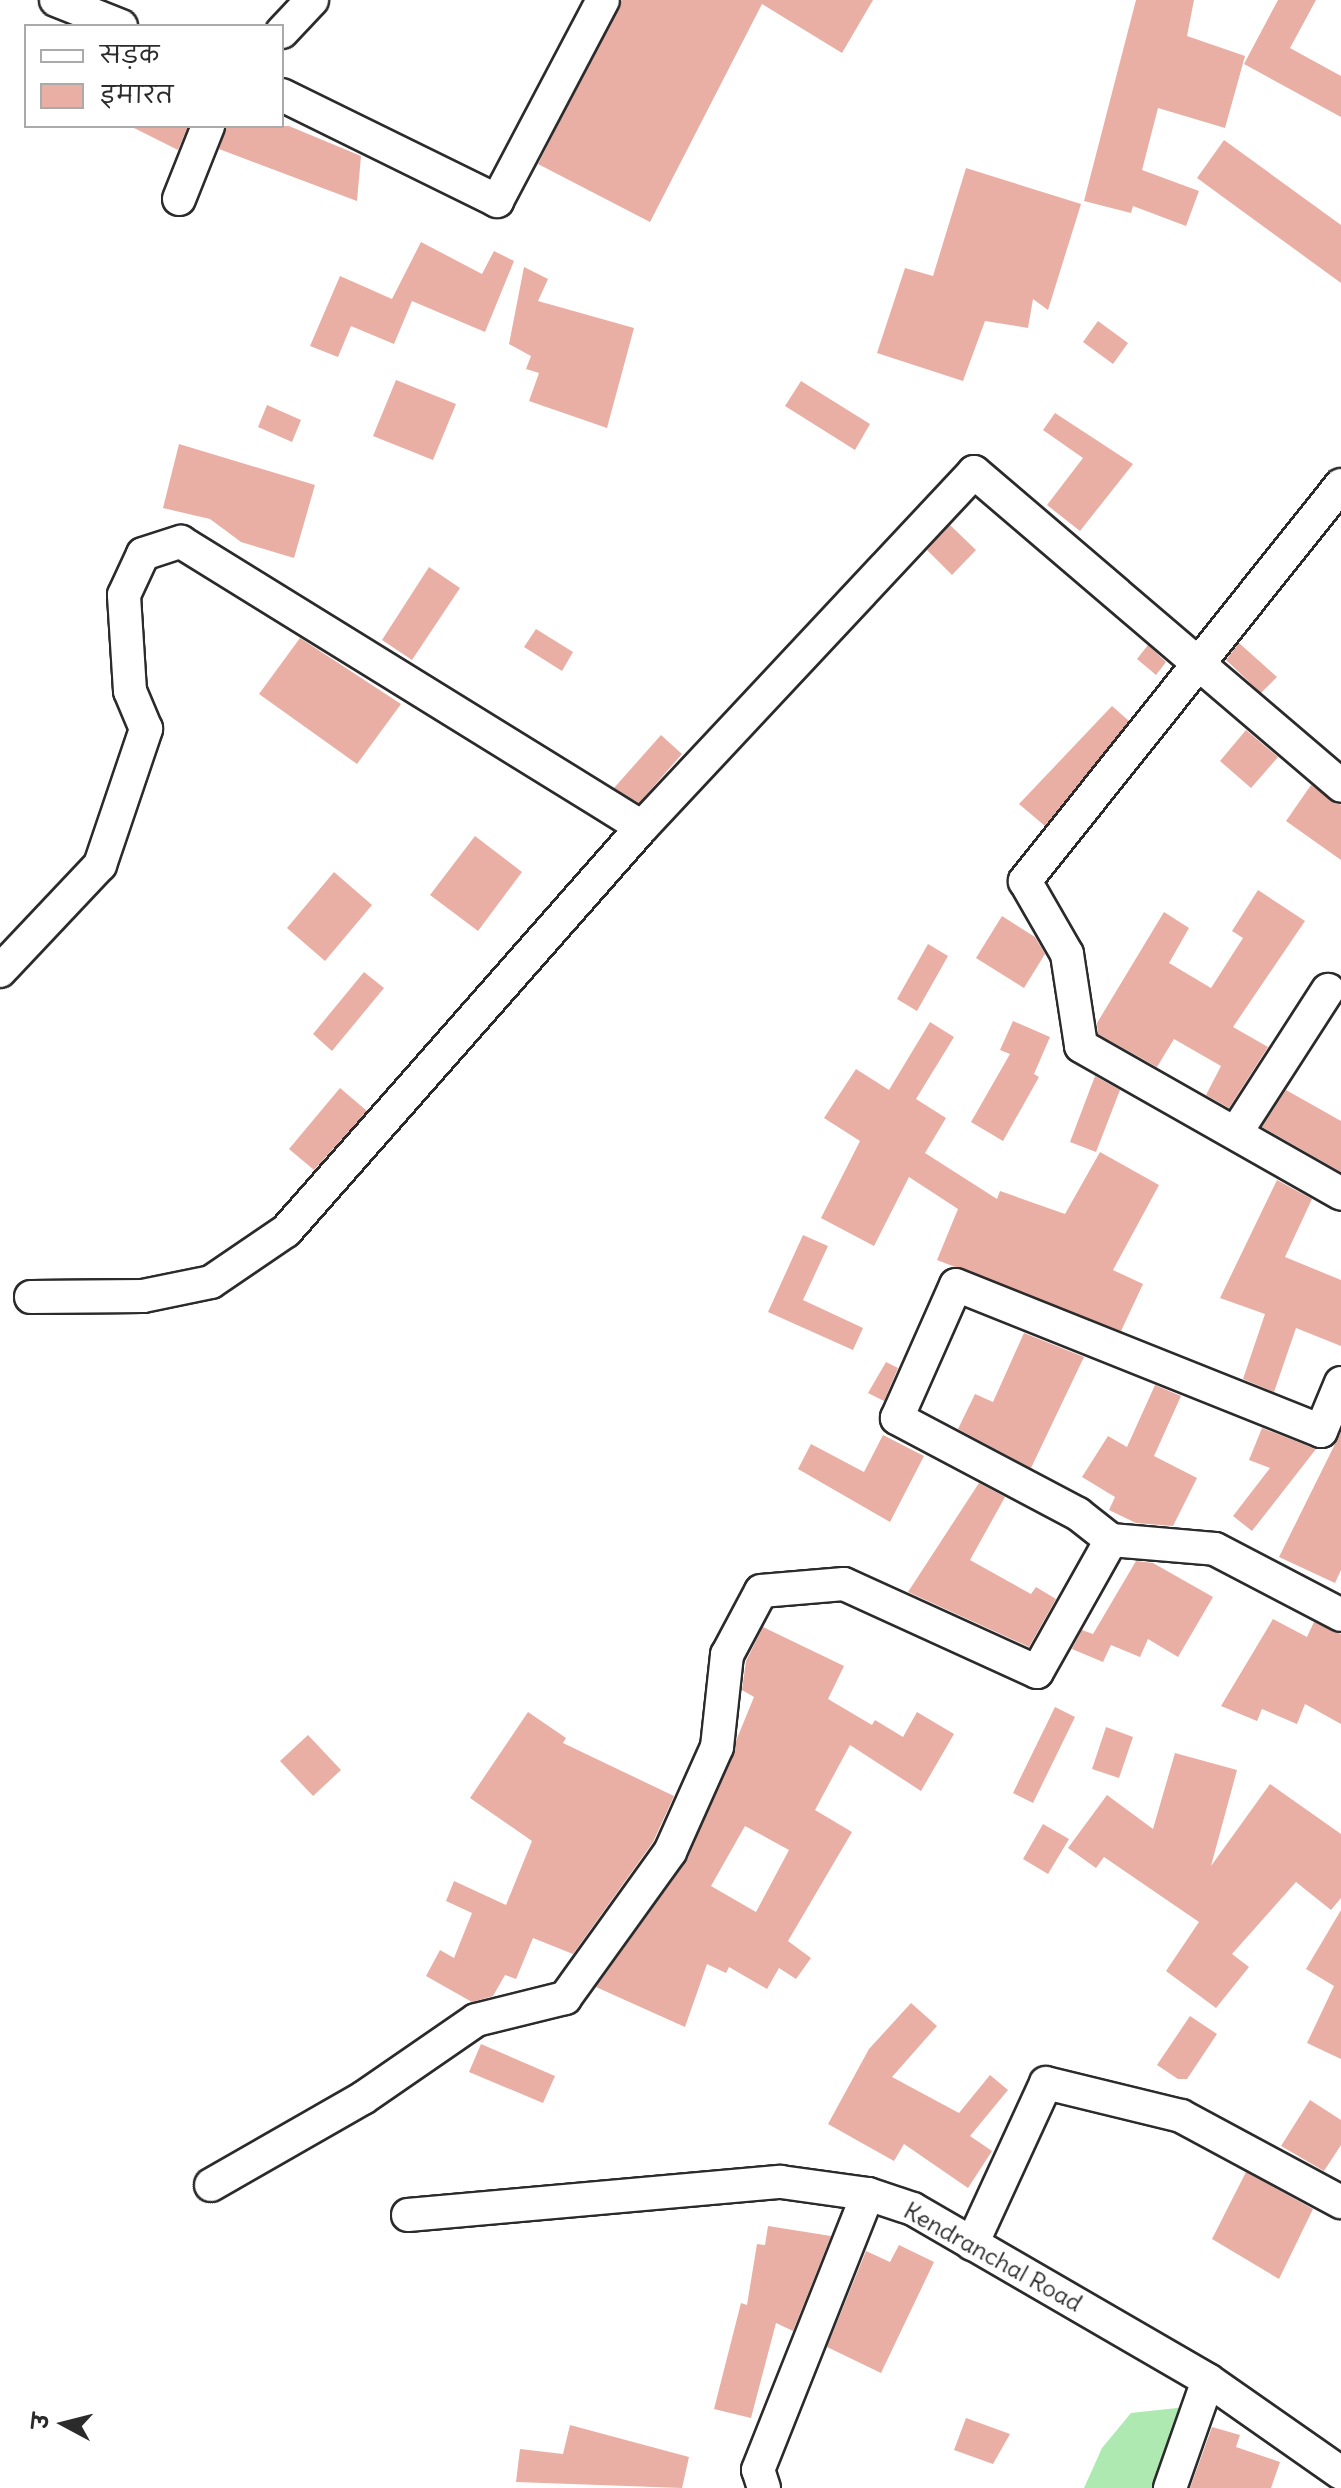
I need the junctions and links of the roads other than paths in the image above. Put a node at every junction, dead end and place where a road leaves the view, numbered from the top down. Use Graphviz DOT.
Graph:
graph roads {
  1 [pos="56,0"];
  2 [pos="312,0"];
  3 [pos="603,0"];
  4 [pos="116,24"];
  5 [pos="284,30"];
  6 [pos="284,96"];
  7 [pos="207,128"];
  8 [pos="179,199"];
  9 [pos="1341,485"];
  10 [pos="1198,665"];
  11 [pos="1341,786"];
  12 [pos="642,827"];
  13 [pos="0,971"];
  14 [pos="1328,990"];
  15 [pos="1237,1131"];
  16 [pos="1341,1194"];
  17 [pos="31,1297"];
  18 [pos="1341,1383"];
  19 [pos="1111,1540"];
  20 [pos="1341,1615"];
  21 [pos="211,2185"];
  22 [pos="868,2194"];
  23 [pos="1341,2202"];
  24 [pos="408,2215"];
  25 [pos="972,2244"];
  26 [pos="1208,2380"];
  27 [pos="1341,2473"];
  28 [pos="764,2488"];
  29 [pos="1170,2488"];
  1 -- 4 [label="street"];
  2 -- 5 [label="street"];
  3 -- 6 [label="street"];
  7 -- 8 [label="street"];
  9 -- 10 [label="street"];
  10 -- 11 [label="street"];
  10 -- 12 [label="street"];
  10 -- 15 [label="street"];
  12 -- 13 [label="street"];
  12 -- 17 [label="street"];
  14 -- 15 [label="street"];
  15 -- 16 [label="street"];
  18 -- 19 [label="street"];
  19 -- 20 [label="street"];
  19 -- 21 [label="street"];
  22 -- 24 [label="street, Kendranchal Road"];
  22 -- 25 [label="street, Kendranchal Road"];
  22 -- 28 [label="street"];
  23 -- 25 [label="street"];
  25 -- 26 [label="street, Kendranchal Road"];
  26 -- 27 [label="street, Kendranchal Road"];
  26 -- 29 [label="street"];
}
